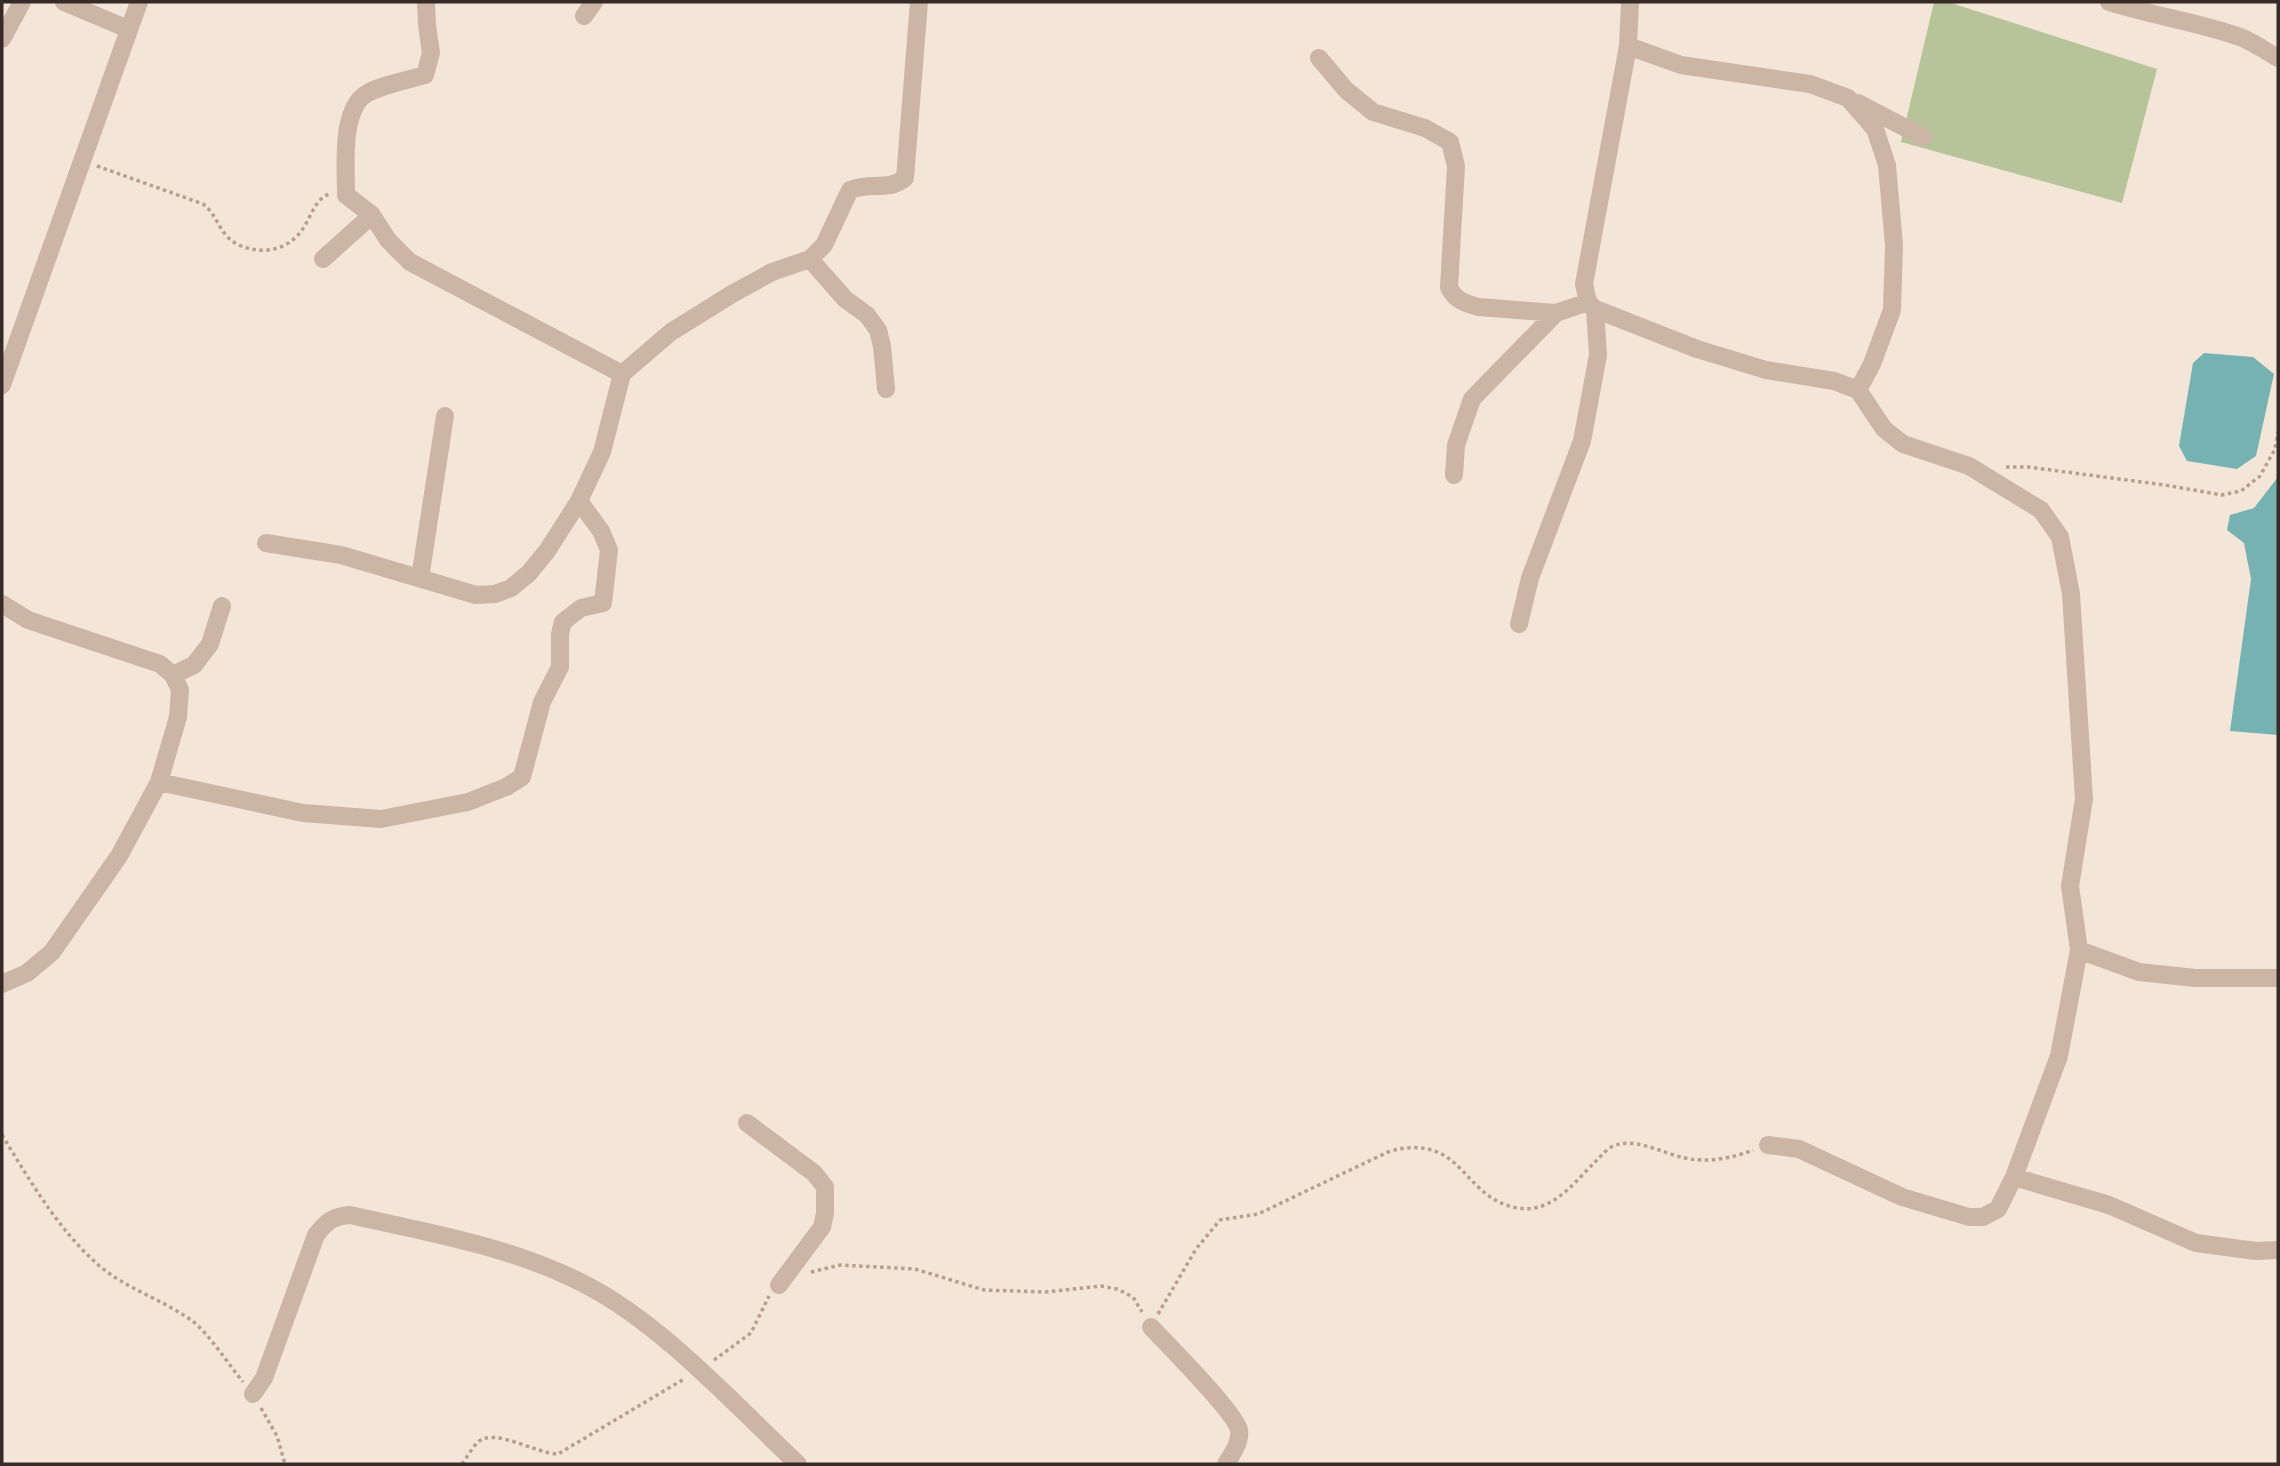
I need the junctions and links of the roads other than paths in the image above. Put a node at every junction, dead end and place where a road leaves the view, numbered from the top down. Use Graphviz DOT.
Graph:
graph roads {
  1 [pos="22,2"];
  2 [pos="64,2"];
  3 [pos="139,2"];
  4 [pos="426,2"];
  5 [pos="919,2"];
  6 [pos="1630,2"];
  7 [pos="2109,2"];
  8 [pos="128,29"];
  9 [pos="2,38"];
  10 [pos="1628,46"];
  11 [pos="1319,58"];
  12 [pos="2278,58"];
  13 [pos="1848,98"];
  14 [pos="1923,138"];
  15 [pos="372,215"];
  16 [pos="323,259"];
  17 [pos="810,259"];
  18 [pos="1592,305"];
  19 [pos="1556,313"];
  20 [pos="622,374"];
  21 [pos="2,385"];
  22 [pos="886,389"];
  23 [pos="1858,390"];
  24 [pos="445,416"];
  25 [pos="1454,475"];
  26 [pos="579,501"];
  27 [pos="266,543"];
  28 [pos="420,578"];
  29 [pos="2,604"];
  30 [pos="222,606"];
  31 [pos="1519,624"];
  32 [pos="173,675"];
  33 [pos="159,782"];
  34 [pos="2079,950"];
  35 [pos="2278,978"];
  36 [pos="2,984"];
  37 [pos="747,1123"];
  38 [pos="1768,1145"];
  39 [pos="2014,1177"];
  40 [pos="2278,1250"];
  41 [pos="779,1285"];
  42 [pos="1151,1327"];
  43 [pos="253,1394"];
  44 [pos="797,1464"];
  45 [pos="1226,1464"];
  1 -- 9 [label="street"];
  2 -- 8 [label="street"];
  3 -- 8 [label="street"];
  4 -- 15 [label="street"];
  5 -- 17 [label="street"];
  6 -- 10 [label="street"];
  7 -- 12 [label="street"];
  8 -- 21 [label="street"];
  10 -- 13 [label="street"];
  10 -- 18 [label="street"];
  11 -- 19 [label="street"];
  13 -- 14 [label="street"];
  13 -- 23 [label="street"];
  15 -- 16 [label="street"];
  15 -- 20 [label="street"];
  17 -- 20 [label="street"];
  17 -- 22 [label="street"];
  18 -- 19 [label="street"];
  18 -- 23 [label="street"];
  18 -- 31 [label="street"];
  19 -- 25 [label="street"];
  20 -- 26 [label="street"];
  23 -- 34 [label="street"];
  24 -- 28 [label="street"];
  26 -- 28 [label="street"];
  26 -- 33 [label="street"];
  27 -- 28 [label="street"];
  29 -- 32 [label="street"];
  30 -- 32 [label="street"];
  32 -- 33 [label="street"];
  33 -- 36 [label="street"];
  34 -- 35 [label="street"];
  34 -- 39 [label="street"];
  37 -- 41 [label="street"];
  38 -- 39 [label="street"];
  39 -- 40 [label="street"];
  42 -- 45 [label="street"];
  43 -- 44 [label="street"];
}
